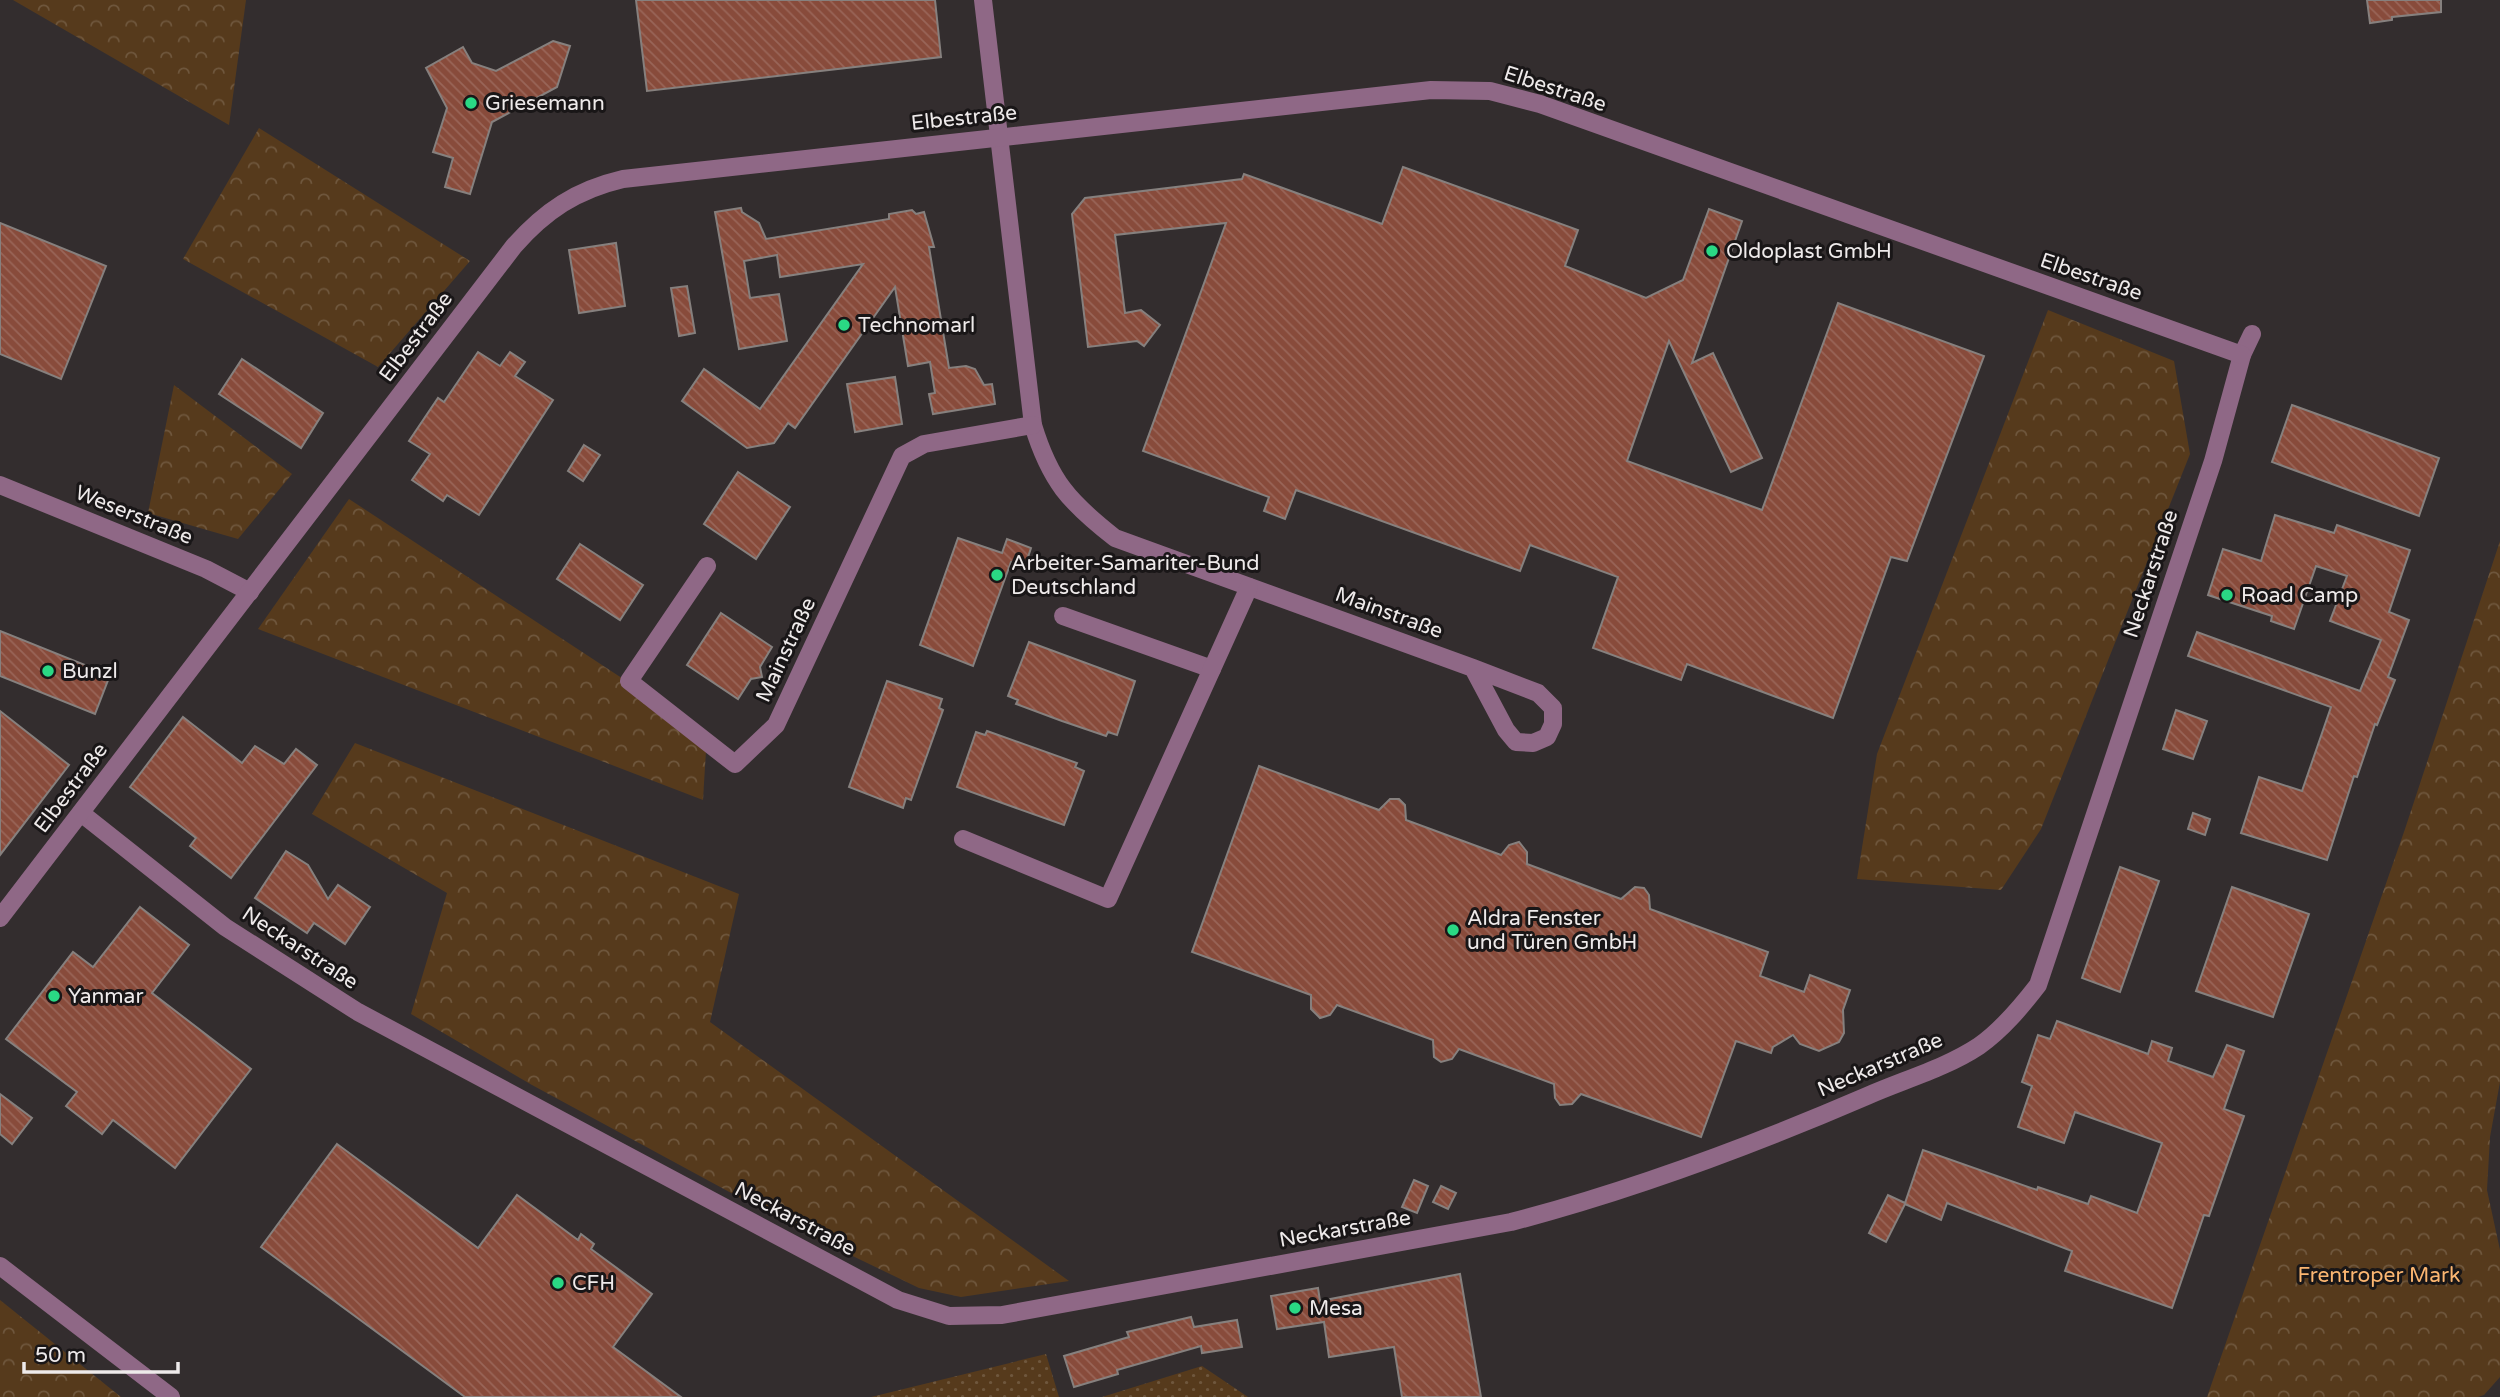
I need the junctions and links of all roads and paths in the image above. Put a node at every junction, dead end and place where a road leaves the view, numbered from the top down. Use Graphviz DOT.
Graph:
graph roads {
  1 [pos="983,0"];
  2 [pos="1001,137"];
  3 [pos="2252,334"];
  4 [pos="2242,355"];
  5 [pos="1033,425"];
  6 [pos="0,485"];
  7 [pos="707,566"];
  8 [pos="1249,587"];
  9 [pos="250,592"];
  10 [pos="1063,616"];
  11 [pos="1473,668"];
  12 [pos="1212,669"];
  13 [pos="81,813"];
  14 [pos="963,839"];
  15 [pos="0,918"];
  16 [pos="0,1266"];
  17 [pos="171,1397"];
  1 -- 2 [label="street, Mainstraße"];
  2 -- 4 [label="street, Elbestraße"];
  2 -- 5 [label="street, Mainstraße"];
  2 -- 9 [label="street, Elbestraße"];
  3 -- 4 [label="street, Neckarstraße"];
  4 -- 13 [label="street, Neckarstraße"];
  5 -- 7 [label="street, Mainstraße"];
  5 -- 8 [label="street, Mainstraße"];
  6 -- 9 [label="street, Weserstraße"];
  8 -- 11 [label="street, Mainstraße"];
  8 -- 12 [label="street"];
  9 -- 13 [label="street, Elbestraße"];
  10 -- 12 [label="street"];
  11 -- 11 [label="street, Mainstraße"];
  12 -- 14 [label="street"];
  13 -- 15 [label="street, Elbestraße"];
  16 -- 17 [label="street"];
}
